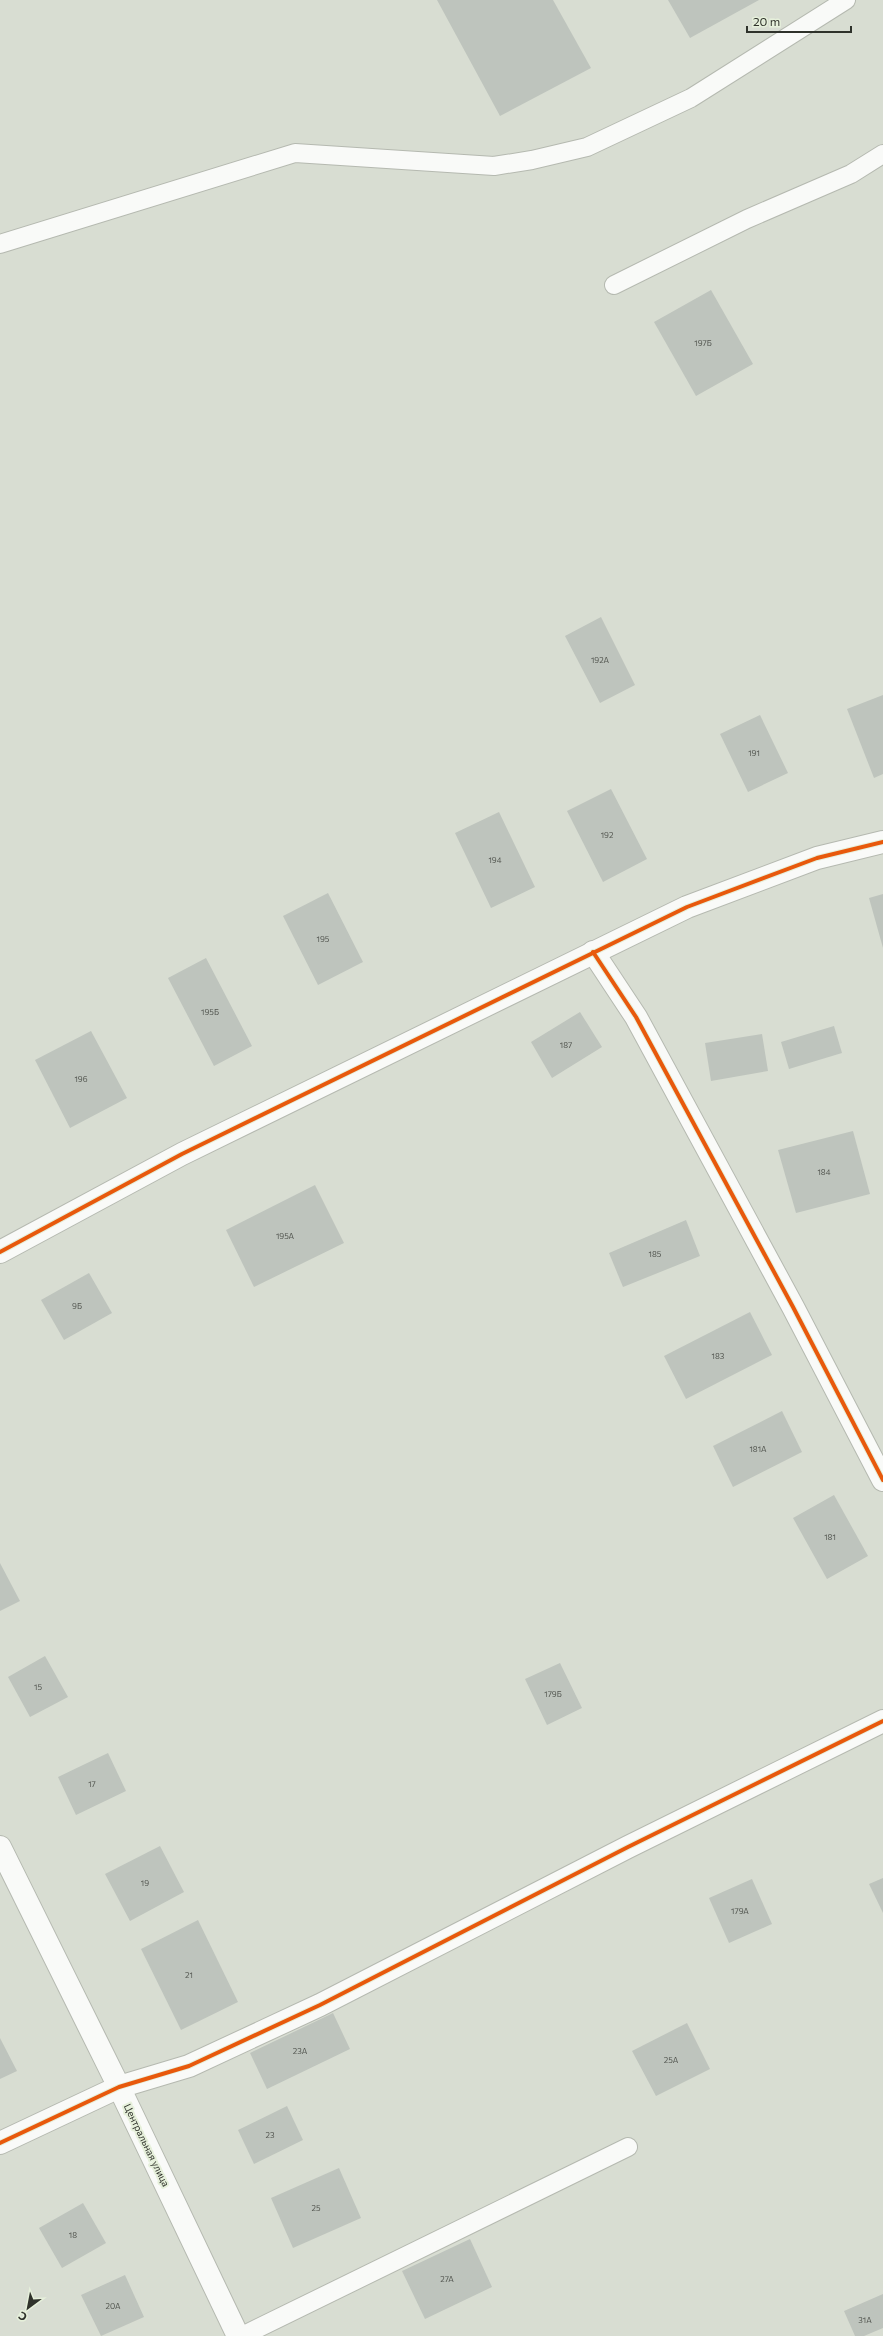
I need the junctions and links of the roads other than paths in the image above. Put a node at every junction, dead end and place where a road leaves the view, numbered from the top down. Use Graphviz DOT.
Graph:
graph roads {
  1 [pos="846,0"];
  2 [pos="883,154"];
  3 [pos="0,244"];
  4 [pos="614,285"];
  5 [pos="883,842"];
  6 [pos="593,952"];
  7 [pos="0,1252"];
  8 [pos="883,1480"];
  9 [pos="883,1721"];
  10 [pos="0,1847"];
  11 [pos="119,2087"];
  12 [pos="0,2143"];
  13 [pos="628,2147"];
  14 [pos="238,2336"];
  15 [pos="242,2336"];
  1 -- 3 [label="lane"];
  2 -- 4 [label="lane"];
  5 -- 6 [label="street"];
  6 -- 7 [label="street"];
  6 -- 8 [label="street"];
  9 -- 11 [label="street"];
  10 -- 11 [label="street, Центральная улица"];
  11 -- 12 [label="street"];
  11 -- 14 [label="street, Центральная улица"];
  13 -- 15 [label="lane"];
}
